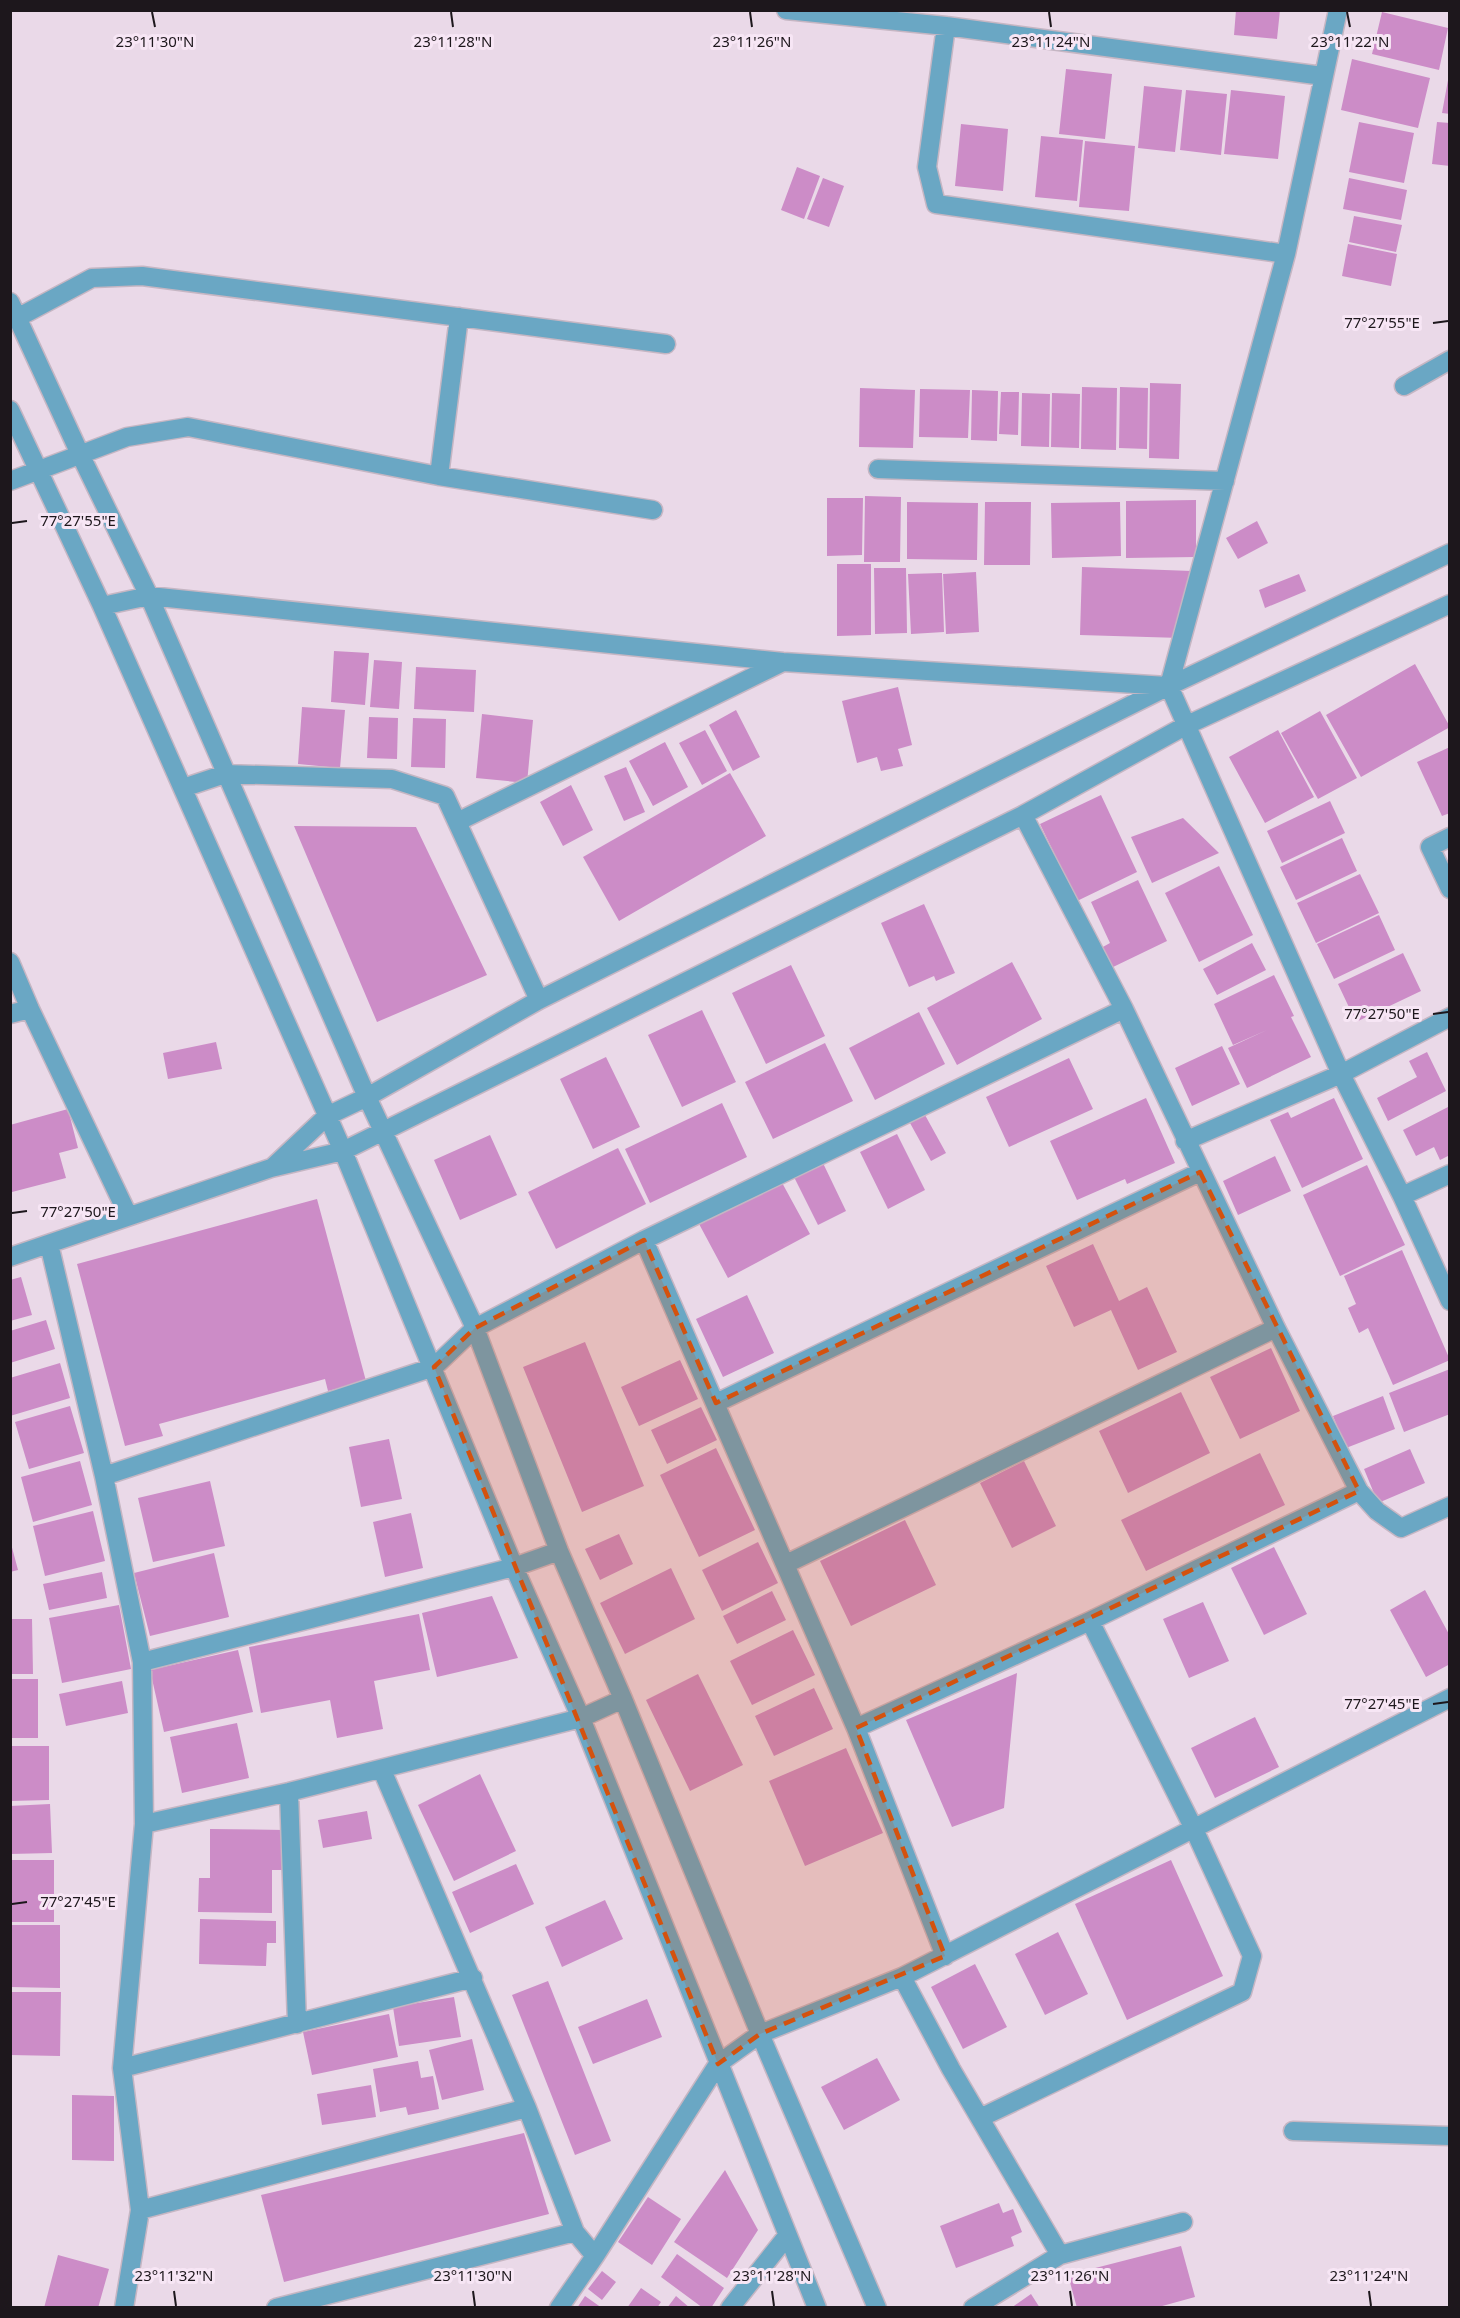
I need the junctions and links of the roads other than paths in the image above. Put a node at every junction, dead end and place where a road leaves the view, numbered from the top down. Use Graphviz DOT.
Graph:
graph roads {
  1 [pos="786,10"];
  2 [pos="1338,10"];
  3 [pos="946,26"];
  4 [pos="1323,76"];
  5 [pos="1286,254"];
  6 [pos="14,310"];
  7 [pos="459,317"];
  8 [pos="666,344"];
  9 [pos="1449,360"];
  10 [pos="1404,386"];
  11 [pos="10,410"];
  12 [pos="80,454"];
  13 [pos="878,469"];
  14 [pos="37,470"];
  15 [pos="439,476"];
  16 [pos="1225,481"];
  17 [pos="10,482"];
  18 [pos="653,510"];
  19 [pos="1449,553"];
  20 [pos="149,596"];
  21 [pos="1449,604"];
  22 [pos="102,606"];
  23 [pos="783,662"];
  24 [pos="1169,686"];
  25 [pos="1185,726"];
  26 [pos="225,774"];
  27 [pos="183,788"];
  28 [pos="1023,815"];
  29 [pos="457,822"];
  30 [pos="1449,837"];
  31 [pos="1449,889"];
  32 [pos="10,962"];
  33 [pos="538,1000"];
  34 [pos="30,1008"];
  35 [pos="1124,1009"];
  36 [pos="10,1014"];
  37 [pos="1449,1017"];
  38 [pos="1341,1074"];
  39 [pos="367,1097"];
  40 [pos="327,1116"];
  41 [pos="384,1130"];
  42 [pos="1185,1141"];
  43 [pos="343,1151"];
  44 [pos="271,1168"];
  45 [pos="1200,1172"];
  46 [pos="1449,1174"];
  47 [pos="1402,1196"];
  48 [pos="128,1215"];
  49 [pos="644,1240"];
  50 [pos="49,1245"];
  51 [pos="10,1257"];
  52 [pos="1449,1301"];
  53 [pos="476,1328"];
  54 [pos="1276,1328"];
  55 [pos="434,1367"];
  56 [pos="716,1403"];
  57 [pos="104,1476"];
  58 [pos="1359,1491"];
  59 [pos="1449,1506"];
  60 [pos="560,1551"];
  61 [pos="786,1564"];
  62 [pos="514,1567"];
  63 [pos="1090,1621"];
  64 [pos="142,1662"];
  65 [pos="1449,1698"];
  66 [pos="623,1699"];
  67 [pos="581,1719"];
  68 [pos="856,1728"];
  69 [pos="382,1770"];
  70 [pos="289,1792"];
  71 [pos="144,1824"];
  72 [pos="1193,1827"];
  73 [pos="945,1956"];
  74 [pos="902,1977"];
  75 [pos="473,1978"];
  76 [pos="297,2024"];
  77 [pos="760,2034"];
  78 [pos="718,2064"];
  79 [pos="122,2068"];
  80 [pos="527,2108"];
  81 [pos="980,2118"];
  82 [pos="1293,2131"];
  83 [pos="1449,2136"];
  84 [pos="140,2210"];
  85 [pos="1183,2222"];
  86 [pos="574,2232"];
  87 [pos="787,2236"];
  88 [pos="1060,2255"];
  89 [pos="595,2256"];
  90 [pos="124,2307"];
  91 [pos="276,2307"];
  92 [pos="559,2307"];
  93 [pos="730,2307"];
  94 [pos="817,2307"];
  95 [pos="877,2307"];
  96 [pos="973,2307"];
  1 -- 3 [label="street"];
  2 -- 4 [label="street"];
  3 -- 4 [label="street"];
  3 -- 5 [label="street"];
  4 -- 5 [label="street"];
  5 -- 16 [label="street"];
  6 -- 7 [label="street"];
  6 -- 12 [label="street"];
  7 -- 8 [label="street"];
  7 -- 15 [label="street"];
  9 -- 10 [label="street"];
  11 -- 14 [label="street"];
  12 -- 14 [label="street"];
  12 -- 15 [label="street"];
  12 -- 20 [label="street"];
  13 -- 16 [label="street"];
  14 -- 17 [label="street"];
  14 -- 22 [label="street"];
  15 -- 18 [label="street"];
  16 -- 24 [label="street"];
  19 -- 24 [label="street"];
  20 -- 22 [label="street"];
  20 -- 23 [label="street"];
  20 -- 26 [label="street"];
  21 -- 25 [label="street"];
  22 -- 27 [label="street"];
  23 -- 24 [label="street"];
  23 -- 29 [label="street"];
  24 -- 25 [label="street"];
  24 -- 33 [label="street"];
  25 -- 28 [label="street"];
  25 -- 38 [label="street"];
  26 -- 27 [label="street"];
  26 -- 29 [label="street"];
  26 -- 39 [label="street"];
  27 -- 40 [label="street"];
  28 -- 35 [label="street"];
  28 -- 41 [label="street"];
  29 -- 33 [label="street"];
  30 -- 31 [label="street"];
  32 -- 34 [label="street"];
  33 -- 39 [label="street"];
  34 -- 36 [label="street"];
  34 -- 48 [label="street"];
  35 -- 42 [label="street"];
  35 -- 49 [label="street"];
  37 -- 38 [label="street"];
  38 -- 42 [label="street"];
  38 -- 47 [label="street"];
  39 -- 40 [label="street"];
  39 -- 41 [label="street"];
  40 -- 43 [label="street"];
  40 -- 44 [label="street"];
  41 -- 43 [label="street"];
  41 -- 53 [label="street"];
  42 -- 45 [label="street"];
  43 -- 44 [label="street"];
  43 -- 55 [label="street"];
  44 -- 48 [label="street"];
  45 -- 54 [label="street"];
  45 -- 56 [label="street"];
  46 -- 47 [label="street"];
  47 -- 52 [label="street"];
  48 -- 50 [label="street"];
  49 -- 53 [label="street"];
  49 -- 56 [label="street"];
  50 -- 51 [label="street"];
  50 -- 57 [label="street"];
  53 -- 55 [label="street"];
  53 -- 60 [label="street"];
  54 -- 58 [label="street"];
  54 -- 61 [label="street"];
  55 -- 57 [label="street"];
  55 -- 62 [label="street"];
  56 -- 61 [label="street"];
  57 -- 64 [label="street"];
  58 -- 59 [label="street"];
  58 -- 63 [label="street"];
  60 -- 62 [label="street"];
  60 -- 66 [label="street"];
  61 -- 68 [label="street"];
  62 -- 64 [label="street"];
  62 -- 67 [label="street"];
  63 -- 68 [label="street"];
  63 -- 72 [label="street"];
  64 -- 71 [label="street"];
  65 -- 72 [label="street"];
  66 -- 67 [label="street"];
  66 -- 77 [label="street"];
  67 -- 69 [label="street"];
  67 -- 78 [label="street"];
  68 -- 73 [label="street"];
  69 -- 70 [label="street"];
  69 -- 75 [label="street"];
  70 -- 71 [label="street"];
  70 -- 76 [label="street"];
  71 -- 79 [label="street"];
  72 -- 73 [label="street"];
  72 -- 81 [label="street"];
  73 -- 74 [label="street"];
  74 -- 77 [label="street"];
  74 -- 81 [label="street"];
  75 -- 76 [label="street"];
  75 -- 80 [label="street"];
  76 -- 79 [label="street"];
  77 -- 78 [label="street"];
  77 -- 95 [label="street"];
  78 -- 87 [label="street"];
  78 -- 89 [label="street"];
  79 -- 84 [label="street"];
  80 -- 84 [label="street"];
  80 -- 86 [label="street"];
  81 -- 88 [label="street"];
  82 -- 83 [label="street"];
  84 -- 90 [label="street"];
  85 -- 88 [label="street"];
  86 -- 89 [label="street"];
  86 -- 91 [label="street"];
  87 -- 93 [label="street"];
  87 -- 94 [label="street"];
  88 -- 96 [label="street"];
  89 -- 92 [label="street"];
}
